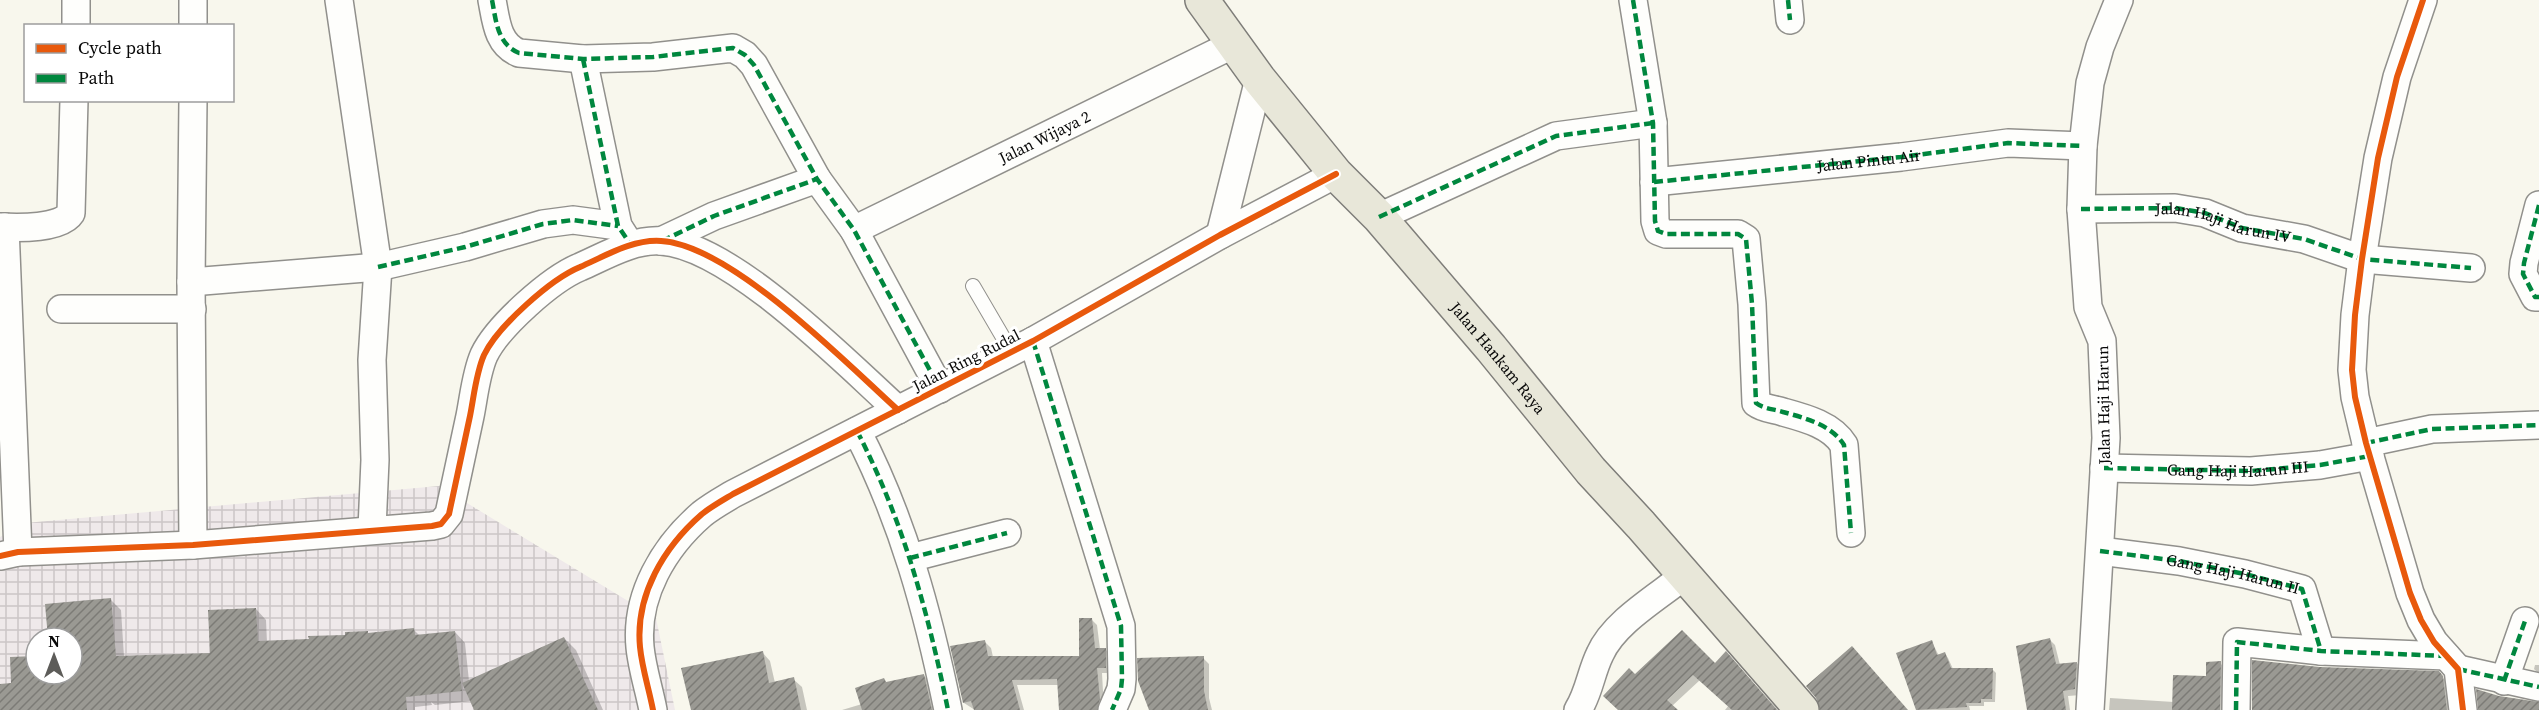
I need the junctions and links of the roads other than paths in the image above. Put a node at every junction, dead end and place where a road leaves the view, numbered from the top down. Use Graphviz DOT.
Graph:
graph roads {
  1 [pos="76,0"];
  2 [pos="193,0"];
  3 [pos="339,0"];
  4 [pos="492,0"];
  5 [pos="1202,0"];
  6 [pos="1634,0"];
  7 [pos="2119,0"];
  8 [pos="2423,0"];
  9 [pos="76,24"];
  10 [pos="193,24"];
  11 [pos="1234,44"];
  12 [pos="583,59"];
  13 [pos="1259,79"];
  14 [pos="74,102"];
  15 [pos="193,102"];
  16 [pos="1653,123"];
  17 [pos="2083,146"];
  18 [pos="1336,174"];
  19 [pos="818,179"];
  20 [pos="1654,182"];
  21 [pos="2539,205"];
  22 [pos="2081,209"];
  23 [pos="1379,217"];
  24 [pos="3,227"];
  25 [pos="854,230"];
  26 [pos="1220,235"];
  27 [pos="624,236"];
  28 [pos="661,241"];
  29 [pos="2362,259"];
  30 [pos="378,267"];
  31 [pos="2471,268"];
  32 [pos="191,282"];
  33 [pos="973,286"];
  34 [pos="2539,297"];
  35 [pos="61,309"];
  36 [pos="192,309"];
  37 [pos="1022,346"];
  38 [pos="940,389"];
  39 [pos="898,410"];
  40 [pos="2539,425"];
  41 [pos="857,431"];
  42 [pos="2368,450"];
  43 [pos="2104,468"];
  44 [pos="372,529"];
  45 [pos="1007,533"];
  46 [pos="1851,533"];
  47 [pos="193,545"];
  48 [pos="2100,551"];
  49 [pos="9,554"];
  50 [pos="910,558"];
  51 [pos="1685,575"];
  52 [pos="2525,621"];
  53 [pos="2321,651"];
  54 [pos="2452,663"];
  55 [pos="2504,681"];
  56 [pos="2539,687"];
  57 [pos="653,710"];
  58 [pos="948,710"];
  59 [pos="1112,710"];
  60 [pos="1578,710"];
  61 [pos="1802,710"];
  62 [pos="2090,710"];
  63 [pos="2236,710"];
  64 [pos="2463,710"];
  1 -- 9 [label="street"];
  2 -- 10 [label="street"];
  3 -- 30 [label="street"];
  4 -- 12 [label="street"];
  5 -- 11 [label="main road, Jalan Hankam Raya"];
  6 -- 16 [label="street"];
  7 -- 17 [label="street, Jalan Haji Harun"];
  8 -- 29 [label="street"];
  11 -- 13 [label="main road, Jalan Hankam Raya"];
  11 -- 25 [label="street, Jalan Wijaya 2"];
  12 -- 19 [label="street"];
  12 -- 27 [label="street"];
  13 -- 18 [label="main road, Jalan Hankam Raya"];
  13 -- 26 [label="street"];
  14 -- 24 [label="street"];
  15 -- 32 [label="street"];
  16 -- 20 [label="street"];
  16 -- 23 [label="street"];
  17 -- 20 [label="street, Jalan Pintu Air"];
  17 -- 22 [label="street, Jalan Haji Harun"];
  18 -- 23 [label="main road, Jalan Hankam Raya"];
  18 -- 26 [label="street, Jalan Ring Rudal"];
  19 -- 25 [label="street"];
  19 -- 28 [label="street"];
  20 -- 46 [label="street"];
  21 -- 34 [label="street"];
  22 -- 29 [label="street, Jalan Haji Harun IV"];
  22 -- 43 [label="street, Jalan Haji Harun"];
  23 -- 51 [label="main road, Jalan Hankam Raya"];
  24 -- 49 [label="street"];
  25 -- 38 [label="street"];
  26 -- 37 [label="street, Jalan Ring Rudal"];
  27 -- 28 [label="street"];
  27 -- 30 [label="street"];
  27 -- 44 [label="street"];
  28 -- 39 [label="street"];
  29 -- 31 [label="street, Jalan Haji Harun IV"];
  29 -- 42 [label="street"];
  30 -- 32 [label="street"];
  30 -- 44 [label="street"];
  32 -- 36 [label="street"];
  33 -- 37 [label="lane"];
  35 -- 36 [label="street"];
  36 -- 47 [label="street"];
  37 -- 38 [label="street, Jalan Ring Rudal"];
  37 -- 59 [label="street"];
  38 -- 39 [label="street, Jalan Ring Rudal"];
  39 -- 41 [label="street, Jalan Ring Rudal"];
  40 -- 42 [label="street, Gang Haji Harun III"];
  41 -- 50 [label="street"];
  41 -- 57 [label="street, Jalan Ring Rudal"];
  42 -- 43 [label="street, Gang Haji Harun III"];
  42 -- 54 [label="street"];
  43 -- 48 [label="street, Jalan Haji Harun"];
  44 -- 47 [label="street"];
  45 -- 50 [label="street"];
  47 -- 49 [label="street"];
  48 -- 53 [label="street, Gang Haji Harun II"];
  48 -- 62 [label="street, Jalan Haji Harun"];
  50 -- 58 [label="street"];
  51 -- 60 [label="street"];
  51 -- 61 [label="main road, Jalan Hankam Raya"];
  52 -- 55 [label="street"];
  53 -- 54 [label="street"];
  53 -- 63 [label="street"];
  54 -- 55 [label="street"];
  54 -- 64 [label="street"];
  55 -- 56 [label="street"];
}
